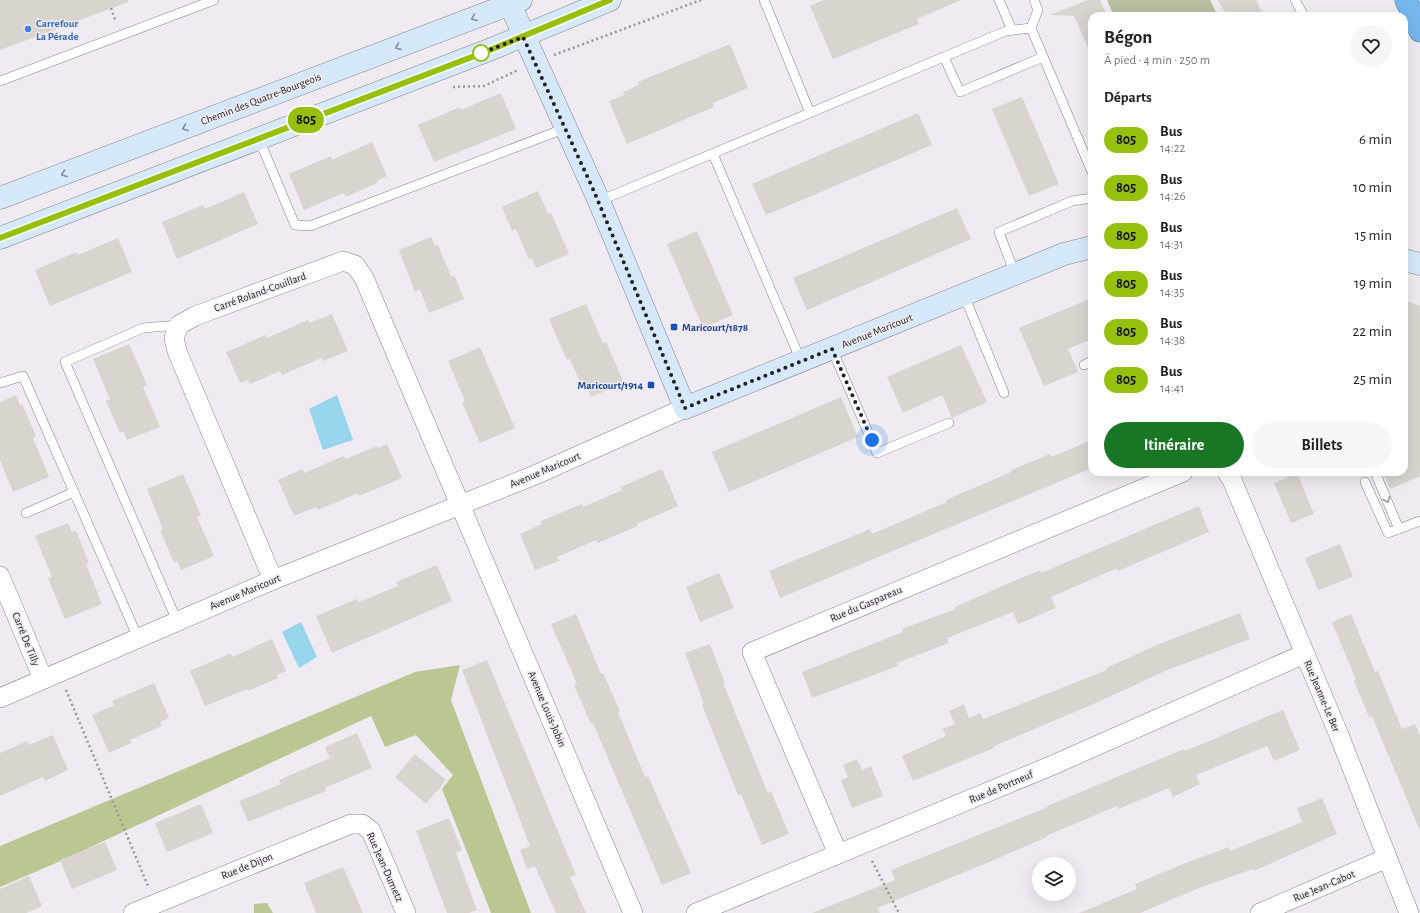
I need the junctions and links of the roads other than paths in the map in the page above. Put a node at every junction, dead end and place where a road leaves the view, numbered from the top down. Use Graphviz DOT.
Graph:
graph roads {
  1 [pos="214,0"];
  2 [pos="610,0"];
  3 [pos="764,0"];
  4 [pos="999,0"];
  5 [pos="1034,0"];
  6 [pos="1295,0"];
  7 [pos="1406,0"];
  8 [pos="514,2"];
  9 [pos="1302,12"];
  10 [pos="1031,28"];
  11 [pos="1012,30"];
  12 [pos="1420,31"];
  13 [pos="523,37"];
  14 [pos="944,57"];
  15 [pos="1044,57"];
  16 [pos="0,81"];
  17 [pos="810,113"];
  18 [pos="566,128"];
  19 [pos="258,139"];
  20 [pos="713,154"];
  21 [pos="1088,162"];
  22 [pos="0,198"];
  23 [pos="1088,199"];
  24 [pos="599,201"];
  25 [pos="0,238"];
  26 [pos="1088,248"];
  27 [pos="1408,261"];
  28 [pos="1420,264"];
  29 [pos="1015,274"];
  30 [pos="964,295"];
  31 [pos="179,326"];
  32 [pos="832,349"];
  33 [pos="801,362"];
  34 [pos="0,383"];
  35 [pos="1004,393"];
  36 [pos="685,408"];
  37 [pos="949,423"];
  38 [pos="1173,476"];
  39 [pos="1229,476"];
  40 [pos="1377,476"];
  41 [pos="1365,482"];
  42 [pos="74,492"];
  43 [pos="460,506"];
  44 [pos="26,513"];
  45 [pos="1420,521"];
  46 [pos="1399,529"];
  47 [pos="0,576"];
  48 [pos="273,580"];
  49 [pos="177,621"];
  50 [pos="138,638"];
  51 [pos="1304,654"];
  52 [pos="51,676"];
  53 [pos="0,698"];
  54 [pos="362,824"];
  55 [pos="838,854"];
  56 [pos="1387,858"];
  57 [pos="136,912"];
  58 [pos="406,913"];
  59 [pos="633,913"];
  60 [pos="696,913"];
  61 [pos="1260,913"];
  62 [pos="1409,913"];
  1 -- 16 [label="lane"];
  2 -- 13 [label="main road"];
  3 -- 17 [label="lane"];
  4 -- 11 [label="lane"];
  5 -- 10 [label="lane"];
  6 -- 9 [label="lane"];
  7 -- 12 [label="highway"];
  8 -- 13 [label="main road"];
  8 -- 22 [label="main road, Chemin des Quatre-Bourgeois, one-way"];
  10 -- 11 [label="lane"];
  10 -- 15 [label="lane"];
  11 -- 14 [label="lane"];
  13 -- 18 [label="main road"];
  13 -- 19 [label="main road"];
  14 -- 15 [label="lane"];
  14 -- 17 [label="lane"];
  15 -- 21 [label="lane"];
  17 -- 20 [label="lane"];
  18 -- 19 [label="lane"];
  18 -- 24 [label="main road"];
  19 -- 25 [label="main road"];
  20 -- 24 [label="lane"];
  20 -- 33 [label="lane"];
  23 -- 29 [label="lane"];
  24 -- 36 [label="main road"];
  26 -- 29 [label="main road, Avenue Maricourt"];
  27 -- 28 [label="main road"];
  29 -- 30 [label="main road, Avenue Maricourt"];
  30 -- 32 [label="main road, Avenue Maricourt"];
  30 -- 35 [label="lane"];
  31 -- 43 [label="street, Carré Roland-Couillard"];
  31 -- 48 [label="street"];
  31 -- 49 [label="lane"];
  32 -- 33 [label="main road, Avenue Maricourt"];
  32 -- 37 [label="lane"];
  33 -- 36 [label="main road, Avenue Maricourt"];
  34 -- 42 [label="lane"];
  36 -- 43 [label="street, Avenue Maricourt"];
  38 -- 55 [label="street, Rue du Gaspareau"];
  39 -- 51 [label="street, Rue Jeanne-Le Ber"];
  40 -- 46 [label="lane, one-way"];
  41 -- 46 [label="lane"];
  42 -- 44 [label="lane"];
  42 -- 50 [label="lane"];
  43 -- 48 [label="street, Avenue Maricourt"];
  43 -- 59 [label="street, Avenue Louis-Jobin"];
  45 -- 46 [label="lane"];
  47 -- 52 [label="street, Carré De Tilly"];
  48 -- 49 [label="street, Avenue Maricourt"];
  49 -- 50 [label="street, Avenue Maricourt"];
  50 -- 52 [label="street, Avenue Maricourt"];
  51 -- 55 [label="street, Rue de Portneuf"];
  51 -- 56 [label="street, Rue Jeanne-Le Ber"];
  52 -- 53 [label="street, Avenue Maricourt"];
  54 -- 57 [label="street, Rue de Dijon"];
  54 -- 58 [label="street, Rue Jean-Dumetz"];
  55 -- 60 [label="street, Rue de Portneuf"];
  56 -- 61 [label="street, Rue Jean-Cabot"];
  56 -- 62 [label="street, Rue Jeanne-Le Ber"];
}
